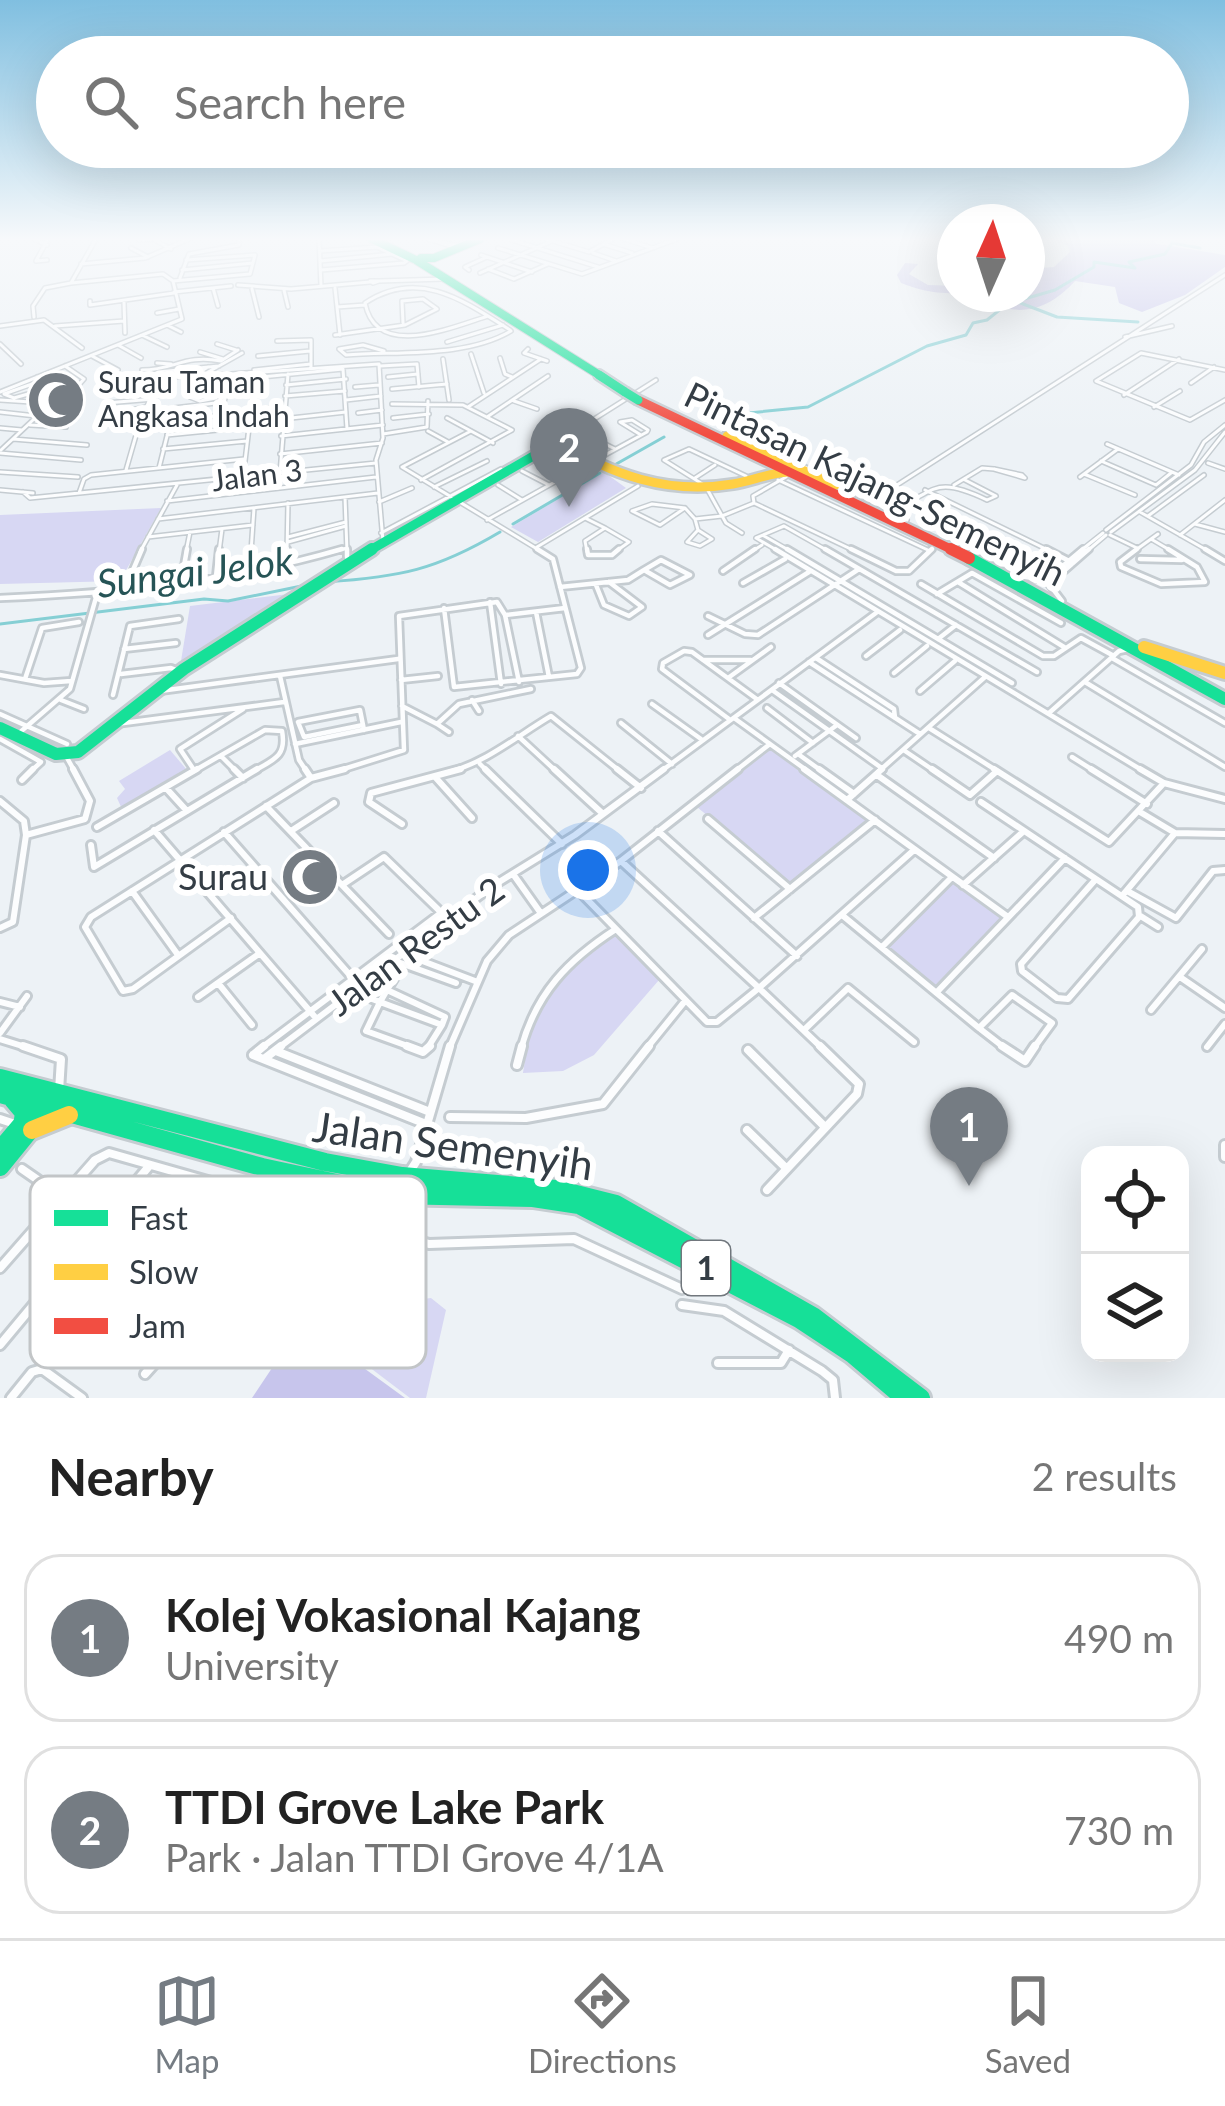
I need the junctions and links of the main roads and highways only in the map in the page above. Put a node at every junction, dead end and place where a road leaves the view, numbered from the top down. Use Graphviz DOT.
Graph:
graph roads {
  1 [pos="486,304"];
  2 [pos="489,304"];
  3 [pos="634,395"];
  4 [pos="716,439"];
  5 [pos="735,448"];
  6 [pos="778,466"];
  7 [pos="764,473"];
  8 [pos="1141,648"];
  9 [pos="1225,673"];
  10 [pos="1225,695"];
  11 [pos="0,728"];
  12 [pos="1,1087"];
  13 [pos="49,1101"];
  14 [pos="74,1114"];
  15 [pos="27,1128"];
  16 [pos="0,1150"];
  17 [pos="0,1167"];
  18 [pos="304,1176"];
  19 [pos="396,1176"];
  20 [pos="426,1179"];
  21 [pos="426,1196"];
  22 [pos="904,1398"];
  23 [pos="921,1398"];
  1 -- 3 [label="main road"];
  2 -- 3 [label="main road"];
  3 -- 4 [label="main road, Pintasan Kajang-Semenyih"];
  3 -- 6 [label="main road, Pintasan Kajang-Semenyih"];
  4 -- 5 [label="main road, Pintasan Kajang-Semenyih"];
  4 -- 6 [label="main road"];
  5 -- 6 [label="main road, Pintasan Kajang-Semenyih"];
  5 -- 7 [label="main road"];
  6 -- 7 [label="main road"];
  6 -- 8 [label="main road, Pintasan Kajang-Semenyih"];
  6 -- 8 [label="main road, Pintasan Kajang-Semenyih"];
  7 -- 11 [label="main road"];
  8 -- 9 [label="main road"];
  8 -- 10 [label="main road, Pintasan Kajang-Semenyih"];
  12 -- 13 [label="main road, Jalan Semenyih / 1"];
  12 -- 13 [label="main road, Jalan Semenyih / 1"];
  12 -- 15 [label="main road"];
  13 -- 14 [label="main road, Jalan Semenyih / 1"];
  13 -- 15 [label="main road"];
  13 -- 19 [label="main road, Jalan Semenyih / 1"];
  14 -- 15 [label="main road"];
  14 -- 18 [label="main road, Jalan Semenyih / 1"];
  15 -- 16 [label="main road"];
  15 -- 17 [label="main road"];
  20 -- 23 [label="main road, Jalan Semenyih / 1"];
  21 -- 22 [label="main road, Jalan Semenyih / 1"];
}
